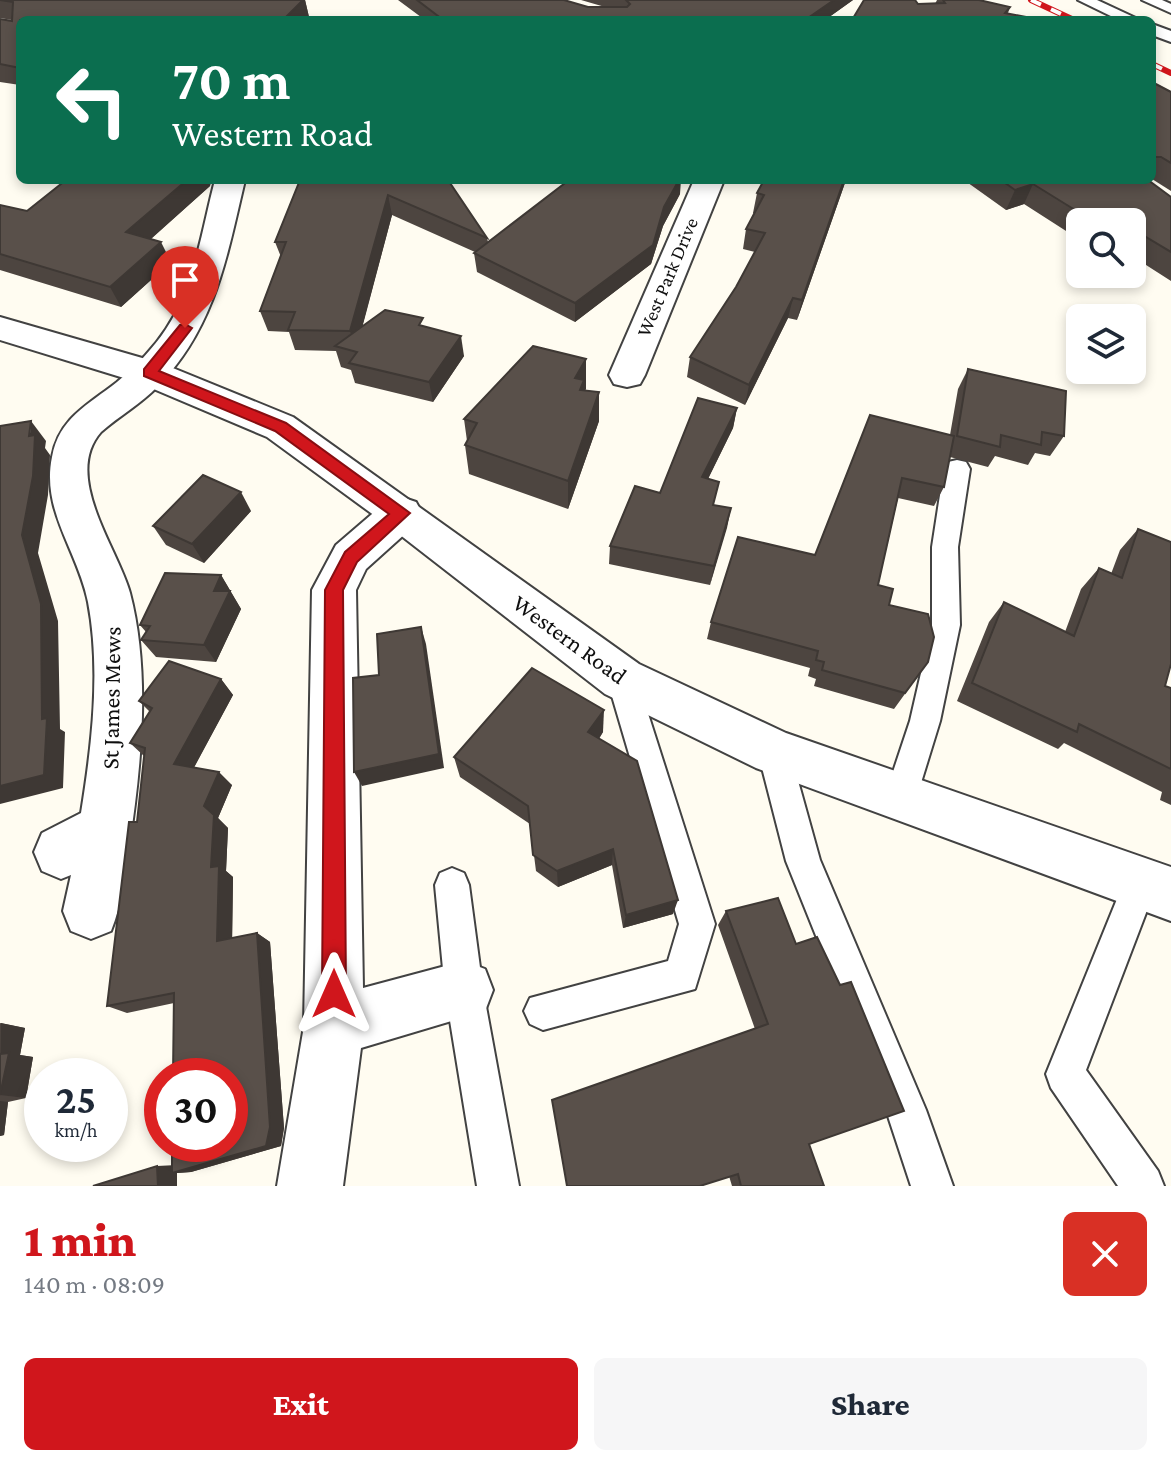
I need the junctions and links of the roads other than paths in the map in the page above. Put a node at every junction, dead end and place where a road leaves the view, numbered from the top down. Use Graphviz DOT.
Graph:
graph roads {
  1 [pos="1085,0"];
  2 [pos="1149,0"];
  3 [pos="1171,9"];
  4 [pos="1123,16"];
  5 [pos="229,184"];
  6 [pos="707,184"];
  7 [pos="0,328"];
  8 [pos="150,373"];
  9 [pos="627,375"];
  10 [pos="957,469"];
  11 [pos="401,513"];
  12 [pos="622,679"];
  13 [pos="774,752"];
  14 [pos="900,799"];
  15 [pos="108,827"];
  16 [pos="61,852"];
  17 [pos="452,885"];
  18 [pos="1155,889"];
  19 [pos="91,911"];
  20 [pos="464,990"];
  21 [pos="543,1011"];
  22 [pos="334,1026"];
  23 [pos="310,1186"];
  24 [pos="498,1186"];
  25 [pos="932,1186"];
  26 [pos="1143,1186"];
  1 -- 4 [label="lane"];
  2 -- 3 [label="lane"];
  5 -- 8 [label="street, St James Mews"];
  6 -- 9 [label="street, West Park Drive"];
  7 -- 8 [label="street, Western Road"];
  8 -- 11 [label="street, Western Road"];
  8 -- 15 [label="street, St James Mews"];
  10 -- 14 [label="lane"];
  11 -- 12 [label="street, Western Road"];
  11 -- 22 [label="street"];
  12 -- 13 [label="street, Western Road"];
  12 -- 21 [label="lane"];
  13 -- 14 [label="street, Western Road"];
  13 -- 25 [label="lane"];
  14 -- 18 [label="street, Western Road"];
  15 -- 16 [label="street"];
  15 -- 19 [label="street, St James Mews"];
  17 -- 20 [label="lane"];
  18 -- 26 [label="lane"];
  20 -- 22 [label="street"];
  20 -- 24 [label="lane"];
  22 -- 23 [label="street"];
}
